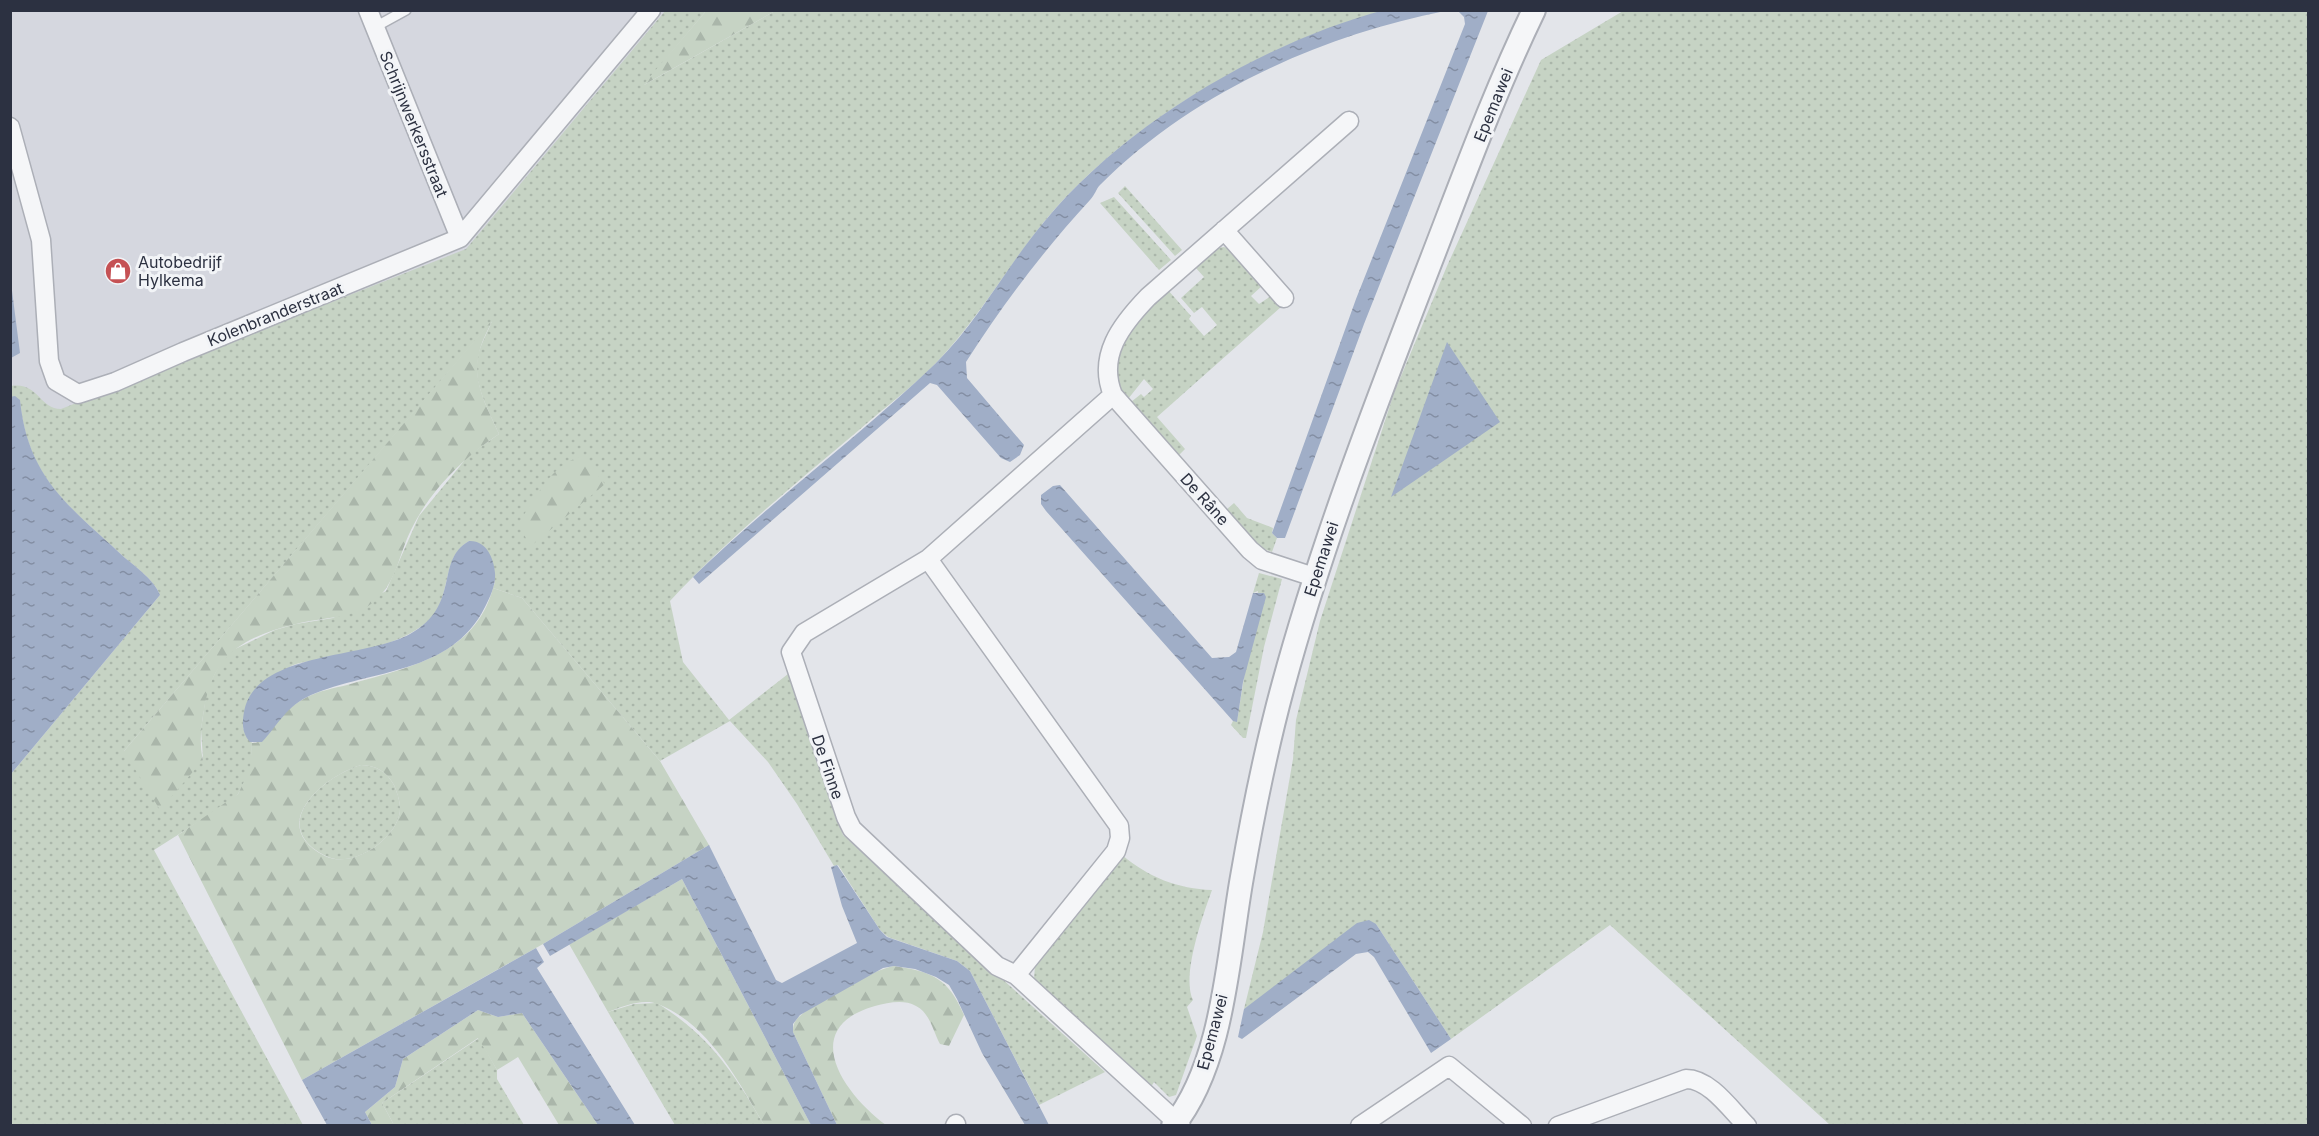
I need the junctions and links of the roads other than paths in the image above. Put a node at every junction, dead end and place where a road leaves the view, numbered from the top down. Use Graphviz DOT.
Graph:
graph roads {
  1 [pos="651,10"];
  2 [pos="1534,10"];
  3 [pos="404,12"];
  4 [pos="371,19"];
  5 [pos="1349,121"];
  6 [pos="10,127"];
  7 [pos="1224,230"];
  8 [pos="460,238"];
  9 [pos="1284,298"];
  10 [pos="1113,395"];
  11 [pos="928,560"];
  12 [pos="1314,577"];
  13 [pos="1016,975"];
  14 [pos="1177,1124"];
  15 [pos="1360,1125"];
  16 [pos="1522,1125"];
  17 [pos="1558,1125"];
  18 [pos="1747,1125"];
  1 -- 8 [label="street, Kolenbranderstraat"];
  2 -- 12 [label="street, Epemawei"];
  3 -- 4 [label="lane"];
  4 -- 8 [label="street, Schrijnwerkersstraat"];
  5 -- 7 [label="street, De Râne"];
  6 -- 8 [label="street, Kolenbranderstraat"];
  7 -- 9 [label="street"];
  7 -- 10 [label="street, De Râne"];
  10 -- 11 [label="street, De Finne"];
  10 -- 12 [label="street, De Râne"];
  11 -- 13 [label="street"];
  11 -- 13 [label="street, De Finne"];
  12 -- 14 [label="street, Epemawei"];
  13 -- 14 [label="street, De Finne"];
  15 -- 16 [label="street"];
  17 -- 18 [label="street"];
}
